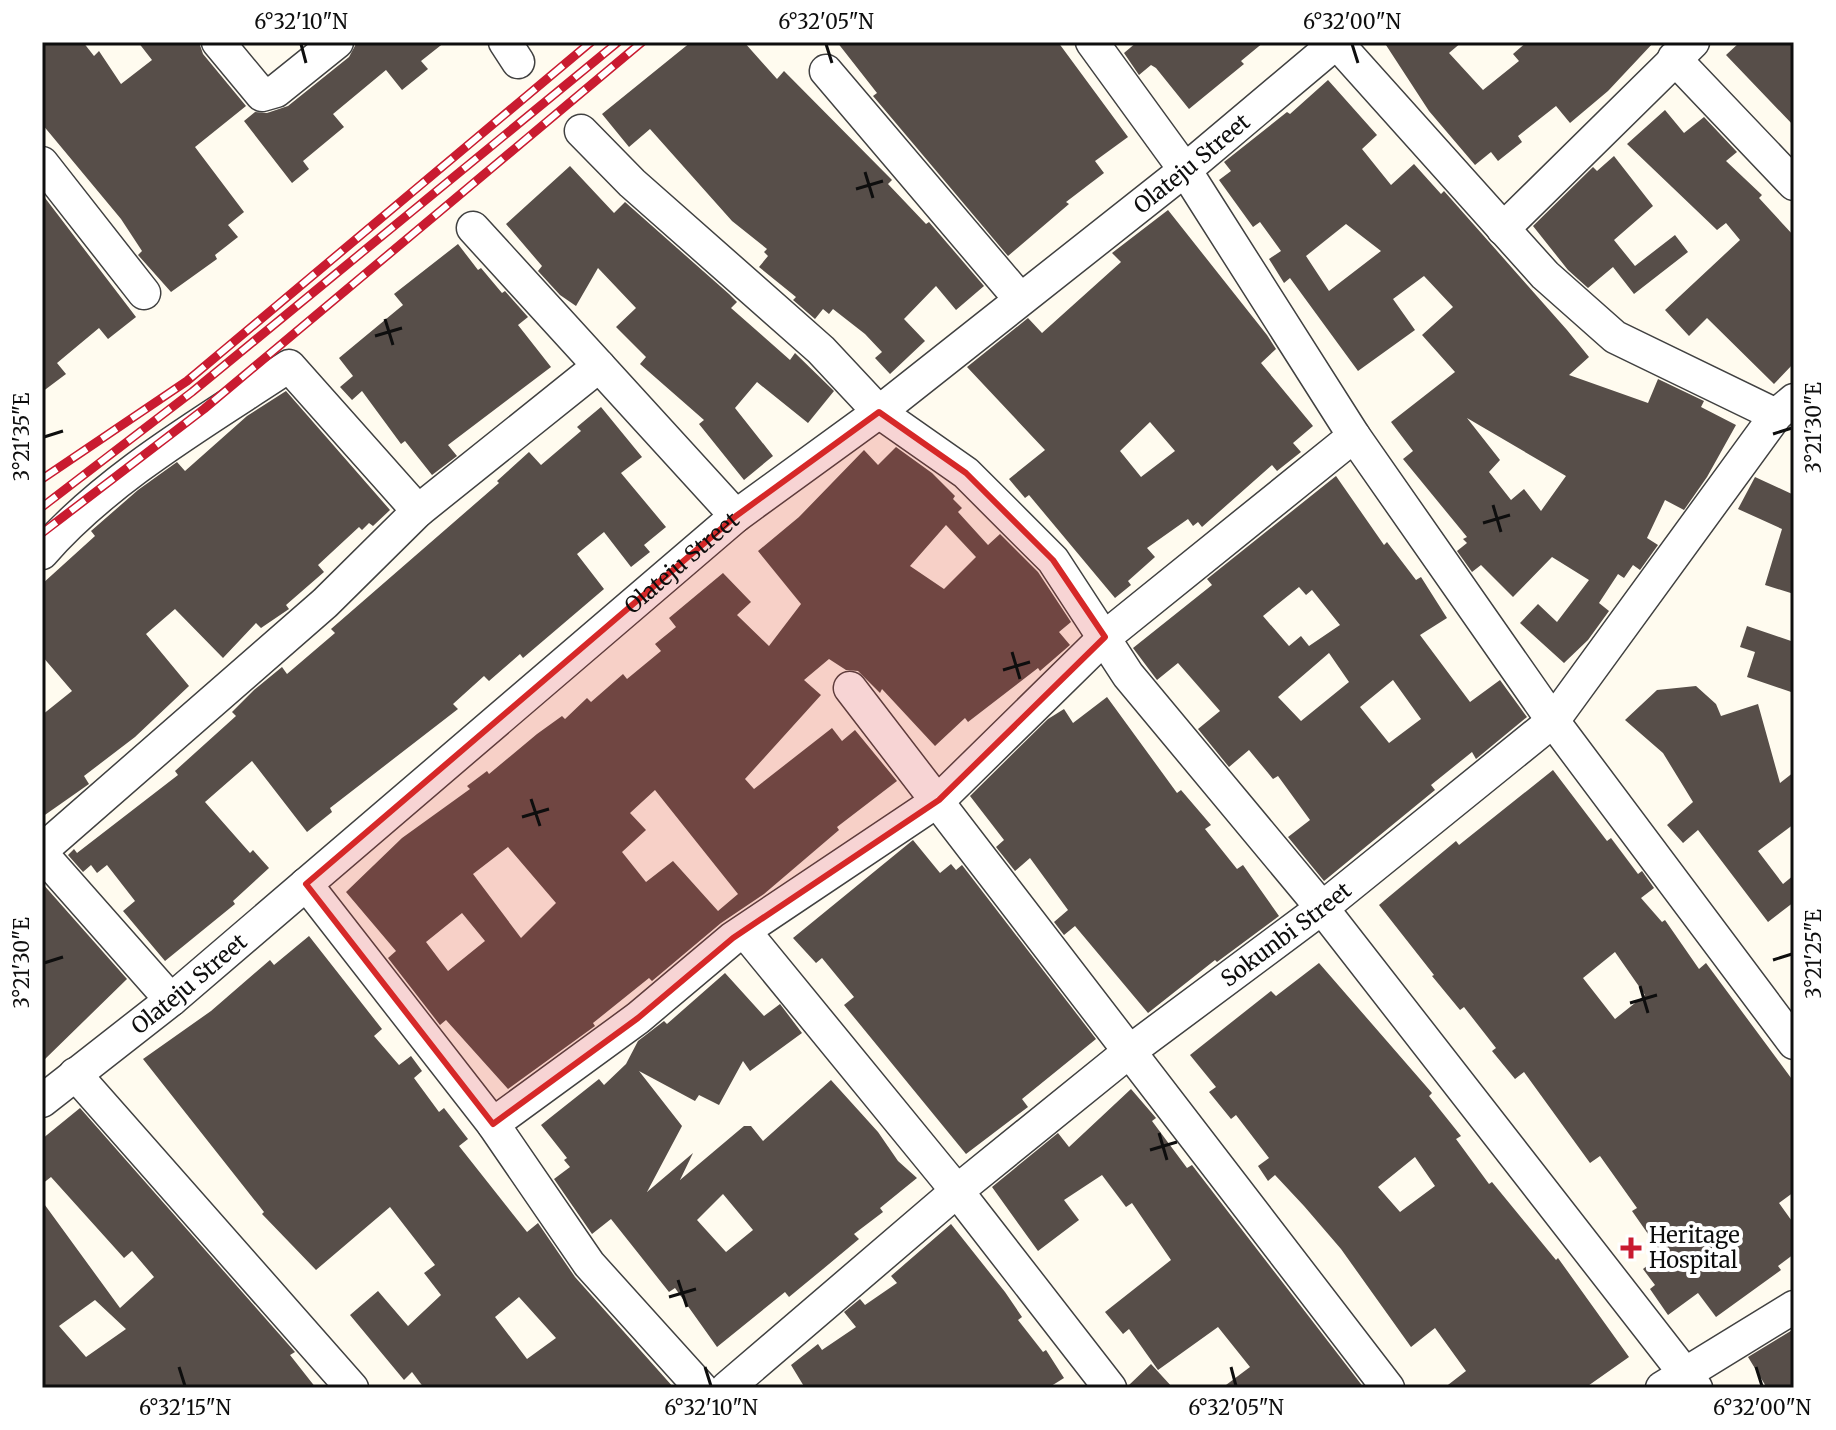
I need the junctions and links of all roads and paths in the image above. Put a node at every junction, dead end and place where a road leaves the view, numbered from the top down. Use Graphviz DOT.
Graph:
graph roads {
  1 [pos="218,42"];
  2 [pos="337,42"];
  3 [pos="1092,42"];
  4 [pos="1337,42"];
  5 [pos="1683,50"];
  6 [pos="826,71"];
  7 [pos="581,131"];
  8 [pos="42,163"];
  9 [pos="1185,170"];
  10 [pos="1794,184"];
  11 [pos="473,228"];
  12 [pos="1503,229"];
  13 [pos="144,293"];
  14 [pos="1020,299"];
  15 [pos="599,366"];
  16 [pos="1785,407"];
  17 [pos="879,412"];
  18 [pos="1354,436"];
  19 [pos="418,511"];
  20 [pos="736,516"];
  21 [pos="42,553"];
  22 [pos="1105,637"];
  23 [pos="850,688"];
  24 [pos="1553,721"];
  25 [pos="939,800"];
  26 [pos="42,852"];
  27 [pos="306,884"];
  28 [pos="1322,908"];
  29 [pos="745,932"];
  30 [pos="171,1000"];
  31 [pos="1794,1043"];
  32 [pos="1130,1051"];
  33 [pos="75,1074"];
  34 [pos="42,1101"];
  35 [pos="493,1124"];
  36 [pos="957,1191"];
  37 [pos="1794,1307"];
  38 [pos="1681,1383"];
  39 [pos="352,1388"];
  40 [pos="701,1388"];
  41 [pos="727,1388"];
  42 [pos="1110,1388"];
  43 [pos="1388,1388"];
  1 -- 2 [label="street"];
  3 -- 9 [label="street"];
  4 -- 9 [label="street, Olateju Street"];
  4 -- 12 [label="street"];
  5 -- 10 [label="street"];
  5 -- 12 [label="street"];
  6 -- 14 [label="street"];
  7 -- 17 [label="street"];
  8 -- 13 [label="street"];
  9 -- 14 [label="street, Olateju Street"];
  9 -- 18 [label="street"];
  11 -- 15 [label="street"];
  12 -- 16 [label="street"];
  14 -- 17 [label="street, Olateju Street"];
  15 -- 19 [label="street"];
  15 -- 20 [label="street"];
  16 -- 24 [label="street, Sokunbi Street"];
  17 -- 20 [label="street, Olateju Street"];
  17 -- 22 [label="street"];
  18 -- 22 [label="street"];
  18 -- 24 [label="street"];
  19 -- 21 [label="street"];
  19 -- 26 [label="street"];
  20 -- 27 [label="street, Olateju Street"];
  22 -- 25 [label="street"];
  22 -- 28 [label="street"];
  23 -- 25 [label="street"];
  24 -- 28 [label="street, Sokunbi Street"];
  24 -- 31 [label="street"];
  25 -- 29 [label="street"];
  25 -- 32 [label="street"];
  26 -- 30 [label="street"];
  27 -- 30 [label="street, Olateju Street"];
  27 -- 35 [label="street"];
  28 -- 32 [label="street, Sokunbi Street"];
  28 -- 38 [label="street"];
  29 -- 35 [label="street"];
  29 -- 36 [label="street"];
  30 -- 33 [label="street, Olateju Street"];
  32 -- 36 [label="street, Sokunbi Street"];
  32 -- 43 [label="street"];
  33 -- 34 [label="street, Olateju Street"];
  33 -- 39 [label="street"];
  35 -- 40 [label="street"];
  36 -- 41 [label="street, Sokunbi Street"];
  36 -- 42 [label="street"];
  37 -- 38 [label="street"];
}
